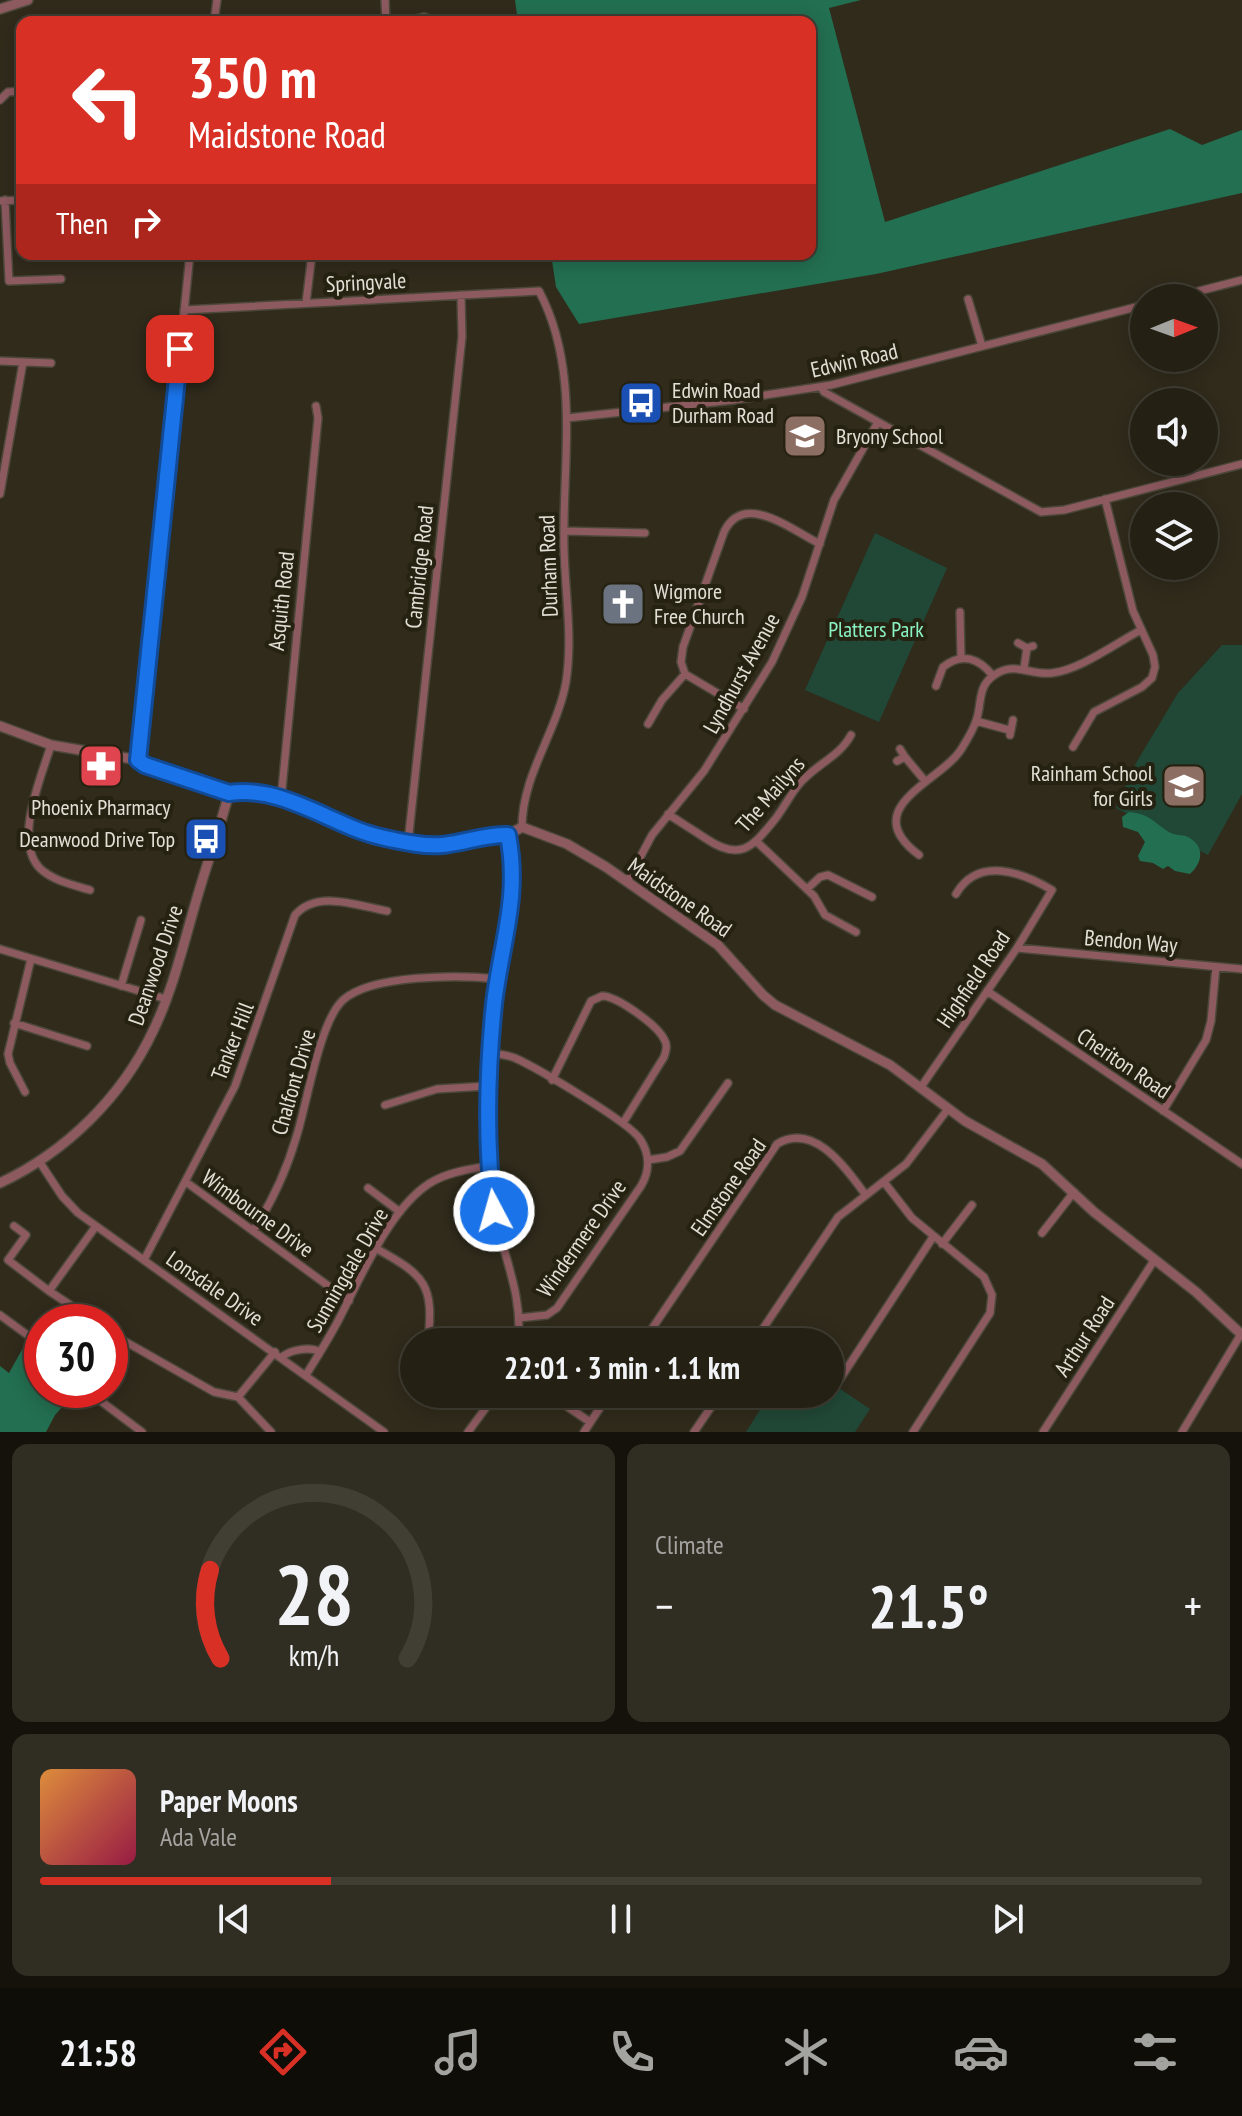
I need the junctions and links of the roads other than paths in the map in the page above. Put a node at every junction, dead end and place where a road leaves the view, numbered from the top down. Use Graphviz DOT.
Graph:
graph roads {
  1 [pos="28,0"];
  2 [pos="0,9"];
  3 [pos="2,200"];
  4 [pos="189,260"];
  5 [pos="311,260"];
  6 [pos="61,279"];
  7 [pos="1242,280"];
  8 [pos="4,282"];
  9 [pos="1218,286"];
  10 [pos="461,295"];
  11 [pos="968,299"];
  12 [pos="544,300"];
  13 [pos="306,303"];
  14 [pos="1130,309"];
  15 [pos="184,310"];
  16 [pos="982,346"];
  17 [pos="0,361"];
  18 [pos="23,362"];
  19 [pos="51,363"];
  20 [pos="821,387"];
  21 [pos="316,406"];
  22 [pos="567,418"];
  23 [pos="878,422"];
  24 [pos="3,459"];
  25 [pos="1242,464"];
  26 [pos="0,494"];
  27 [pos="1105,499"];
  28 [pos="564,531"];
  29 [pos="645,533"];
  30 [pos="820,544"];
  31 [pos="960,612"];
  32 [pos="1141,630"];
  33 [pos="1018,643"];
  34 [pos="961,658"];
  35 [pos="1024,668"];
  36 [pos="685,674"];
  37 [pos="993,676"];
  38 [pos="936,686"];
  39 [pos="744,709"];
  40 [pos="1013,720"];
  41 [pos="976,721"];
  42 [pos="648,724"];
  43 [pos="0,726"];
  44 [pos="851,735"];
  45 [pos="51,745"];
  46 [pos="1073,747"];
  47 [pos="901,756"];
  48 [pos="138,760"];
  49 [pos="925,781"];
  50 [pos="229,793"];
  51 [pos="281,799"];
  52 [pos="668,814"];
  53 [pos="522,827"];
  54 [pos="508,835"];
  55 [pos="756,841"];
  56 [pos="408,843"];
  57 [pos="909,859"];
  58 [pos="627,882"];
  59 [pos="807,889"];
  60 [pos="90,890"];
  61 [pos="956,894"];
  62 [pos="872,897"];
  63 [pos="387,911"];
  64 [pos="141,920"];
  65 [pos="856,932"];
  66 [pos="1017,948"];
  67 [pos="0,949"];
  68 [pos="31,959"];
  69 [pos="1216,967"];
  70 [pos="1242,969"];
  71 [pos="498,979"];
  72 [pos="121,986"];
  73 [pos="987,991"];
  74 [pos="166,999"];
  75 [pos="14,1023"];
  76 [pos="87,1046"];
  77 [pos="490,1053"];
  78 [pos="552,1080"];
  79 [pos="728,1083"];
  80 [pos="488,1086"];
  81 [pos="921,1087"];
  82 [pos="25,1092"];
  83 [pos="385,1105"];
  84 [pos="948,1109"];
  85 [pos="1163,1111"];
  86 [pos="623,1123"];
  87 [pos="648,1160"];
  88 [pos="39,1161"];
  89 [pos="1242,1164"];
  90 [pos="490,1166"];
  91 [pos="186,1182"];
  92 [pos="884,1182"];
  93 [pos="0,1183"];
  94 [pos="368,1188"];
  95 [pos="1074,1192"];
  96 [pos="865,1194"];
  97 [pos="972,1205"];
  98 [pos="400,1212"];
  99 [pos="14,1226"];
  100 [pos="96,1226"];
  101 [pos="253,1231"];
  102 [pos="1042,1233"];
  103 [pos="933,1237"];
  104 [pos="942,1244"];
  105 [pos="377,1249"];
  106 [pos="1155,1259"];
  107 [pos="144,1260"];
  108 [pos="49,1291"];
  109 [pos="349,1301"];
  110 [pos="69,1304"];
  111 [pos="0,1315"];
  112 [pos="519,1318"];
  113 [pos="429,1328"];
  114 [pos="519,1328"];
  115 [pos="652,1328"];
  116 [pos="763,1328"];
  117 [pos="24,1333"];
  118 [pos="1241,1335"];
  119 [pos="128,1343"];
  120 [pos="320,1352"];
  121 [pos="278,1354"];
  122 [pos="844,1373"];
  123 [pos="306,1375"];
  124 [pos="238,1397"];
  125 [pos="110,1408"];
  126 [pos="486,1408"];
  127 [pos="570,1408"];
  128 [pos="600,1408"];
  129 [pos="710,1408"];
  130 [pos="590,1422"];
  131 [pos="142,1432"];
  132 [pos="271,1432"];
  133 [pos="384,1432"];
  134 [pos="468,1432"];
  135 [pos="584,1432"];
  136 [pos="694,1432"];
  137 [pos="913,1432"];
  138 [pos="1043,1432"];
  139 [pos="1182,1432"];
  1 -- 2 [label="street"];
  3 -- 8 [label="street"];
  4 -- 15 [label="street"];
  5 -- 13 [label="street"];
  6 -- 8 [label="street"];
  7 -- 9 [label="street"];
  10 -- 12 [label="street, Springvale"];
  10 -- 13 [label="street, Springvale"];
  10 -- 56 [label="street, Cambridge Road"];
  11 -- 16 [label="street"];
  12 -- 22 [label="street, Durham Road"];
  13 -- 15 [label="street, Springvale"];
  14 -- 16 [label="street, Edwin Road"];
  15 -- 48 [label="street"];
  16 -- 20 [label="street, Edwin Road"];
  17 -- 18 [label="street"];
  18 -- 19 [label="street"];
  18 -- 24 [label="street"];
  20 -- 22 [label="street, Edwin Road"];
  20 -- 23 [label="street"];
  21 -- 51 [label="street, Asquith Road"];
  22 -- 28 [label="street, Durham Road"];
  23 -- 27 [label="street"];
  23 -- 30 [label="street, Lyndhurst Avenue"];
  24 -- 26 [label="street"];
  25 -- 27 [label="street"];
  27 -- 32 [label="street"];
  28 -- 29 [label="street"];
  28 -- 53 [label="street, Durham Road"];
  30 -- 36 [label="street"];
  30 -- 39 [label="street, Lyndhurst Avenue"];
  31 -- 34 [label="street"];
  32 -- 35 [label="street"];
  32 -- 46 [label="street"];
  33 -- 35 [label="street"];
  34 -- 37 [label="street"];
  34 -- 38 [label="street"];
  35 -- 37 [label="street"];
  36 -- 39 [label="street"];
  36 -- 42 [label="street"];
  37 -- 41 [label="street"];
  39 -- 52 [label="street, Lyndhurst Avenue"];
  40 -- 41 [label="street"];
  41 -- 49 [label="street"];
  43 -- 45 [label="street"];
  44 -- 55 [label="street, The Mailyns"];
  45 -- 48 [label="street"];
  45 -- 60 [label="street"];
  47 -- 49 [label="street"];
  48 -- 50 [label="street"];
  49 -- 57 [label="street"];
  50 -- 51 [label="street"];
  50 -- 74 [label="street, Deanwood Drive"];
  51 -- 56 [label="street"];
  52 -- 55 [label="street, The Mailyns"];
  52 -- 58 [label="street, Lyndhurst Avenue"];
  53 -- 54 [label="street"];
  53 -- 58 [label="street, Maidstone Road"];
  54 -- 56 [label="street"];
  54 -- 71 [label="street"];
  55 -- 59 [label="street"];
  58 -- 81 [label="street, Maidstone Road"];
  59 -- 62 [label="street"];
  59 -- 65 [label="street"];
  61 -- 66 [label="street, Highfield Road"];
  63 -- 91 [label="street, Tanker Hill"];
  64 -- 72 [label="street"];
  66 -- 69 [label="street, Bendon Way"];
  66 -- 73 [label="street, Highfield Road"];
  67 -- 68 [label="street"];
  68 -- 72 [label="street"];
  68 -- 75 [label="street"];
  69 -- 70 [label="street, Bendon Way"];
  69 -- 85 [label="street"];
  71 -- 77 [label="street"];
  71 -- 101 [label="street, Chalfont Drive"];
  72 -- 74 [label="street"];
  73 -- 81 [label="street, Highfield Road"];
  73 -- 85 [label="street, Cheriton Road"];
  74 -- 88 [label="street, Deanwood Drive"];
  75 -- 76 [label="street"];
  75 -- 82 [label="street"];
  77 -- 78 [label="street"];
  77 -- 80 [label="street"];
  78 -- 86 [label="street"];
  78 -- 86 [label="street"];
  79 -- 87 [label="street"];
  80 -- 83 [label="street"];
  80 -- 90 [label="street"];
  81 -- 84 [label="street, Maidstone Road"];
  84 -- 92 [label="street"];
  84 -- 95 [label="street, Maidstone Road"];
  85 -- 89 [label="street, Cheriton Road"];
  86 -- 87 [label="street"];
  87 -- 112 [label="street, Windermere Drive"];
  88 -- 93 [label="street, Deanwood Drive"];
  88 -- 100 [label="street, Lonsdale Drive"];
  90 -- 98 [label="street, Sunningdale Drive"];
  90 -- 112 [label="street"];
  91 -- 101 [label="street, Wimbourne Drive"];
  91 -- 107 [label="street, Tanker Hill"];
  92 -- 96 [label="street"];
  92 -- 103 [label="street"];
  94 -- 98 [label="street"];
  95 -- 102 [label="street"];
  95 -- 106 [label="street, Maidstone Road"];
  96 -- 115 [label="street, Elmstone Road"];
  96 -- 116 [label="street"];
  97 -- 104 [label="street"];
  98 -- 105 [label="street, Sunningdale Drive"];
  99 -- 108 [label="street"];
  100 -- 107 [label="street, Lonsdale Drive"];
  100 -- 108 [label="street"];
  101 -- 109 [label="street, Wimbourne Drive"];
  103 -- 104 [label="street"];
  103 -- 122 [label="street"];
  104 -- 137 [label="street"];
  105 -- 109 [label="street, Sunningdale Drive"];
  105 -- 113 [label="street"];
  106 -- 118 [label="street, Maidstone Road"];
  106 -- 138 [label="street, Arthur Road"];
  107 -- 121 [label="street, Lonsdale Drive"];
  108 -- 110 [label="street"];
  109 -- 120 [label="street, Sunningdale Drive"];
  111 -- 117 [label="street"];
  112 -- 114 [label="street"];
  118 -- 139 [label="street"];
  119 -- 124 [label="street"];
  120 -- 121 [label="street, Sunningdale Drive"];
  120 -- 123 [label="street, Sunningdale Drive"];
  121 -- 123 [label="street, Lonsdale Drive"];
  121 -- 124 [label="street"];
  123 -- 133 [label="street, Lonsdale Drive"];
  124 -- 132 [label="street"];
  125 -- 131 [label="street"];
  126 -- 134 [label="street"];
  127 -- 130 [label="street"];
  128 -- 130 [label="street"];
  129 -- 136 [label="street"];
  130 -- 135 [label="street"];
}
